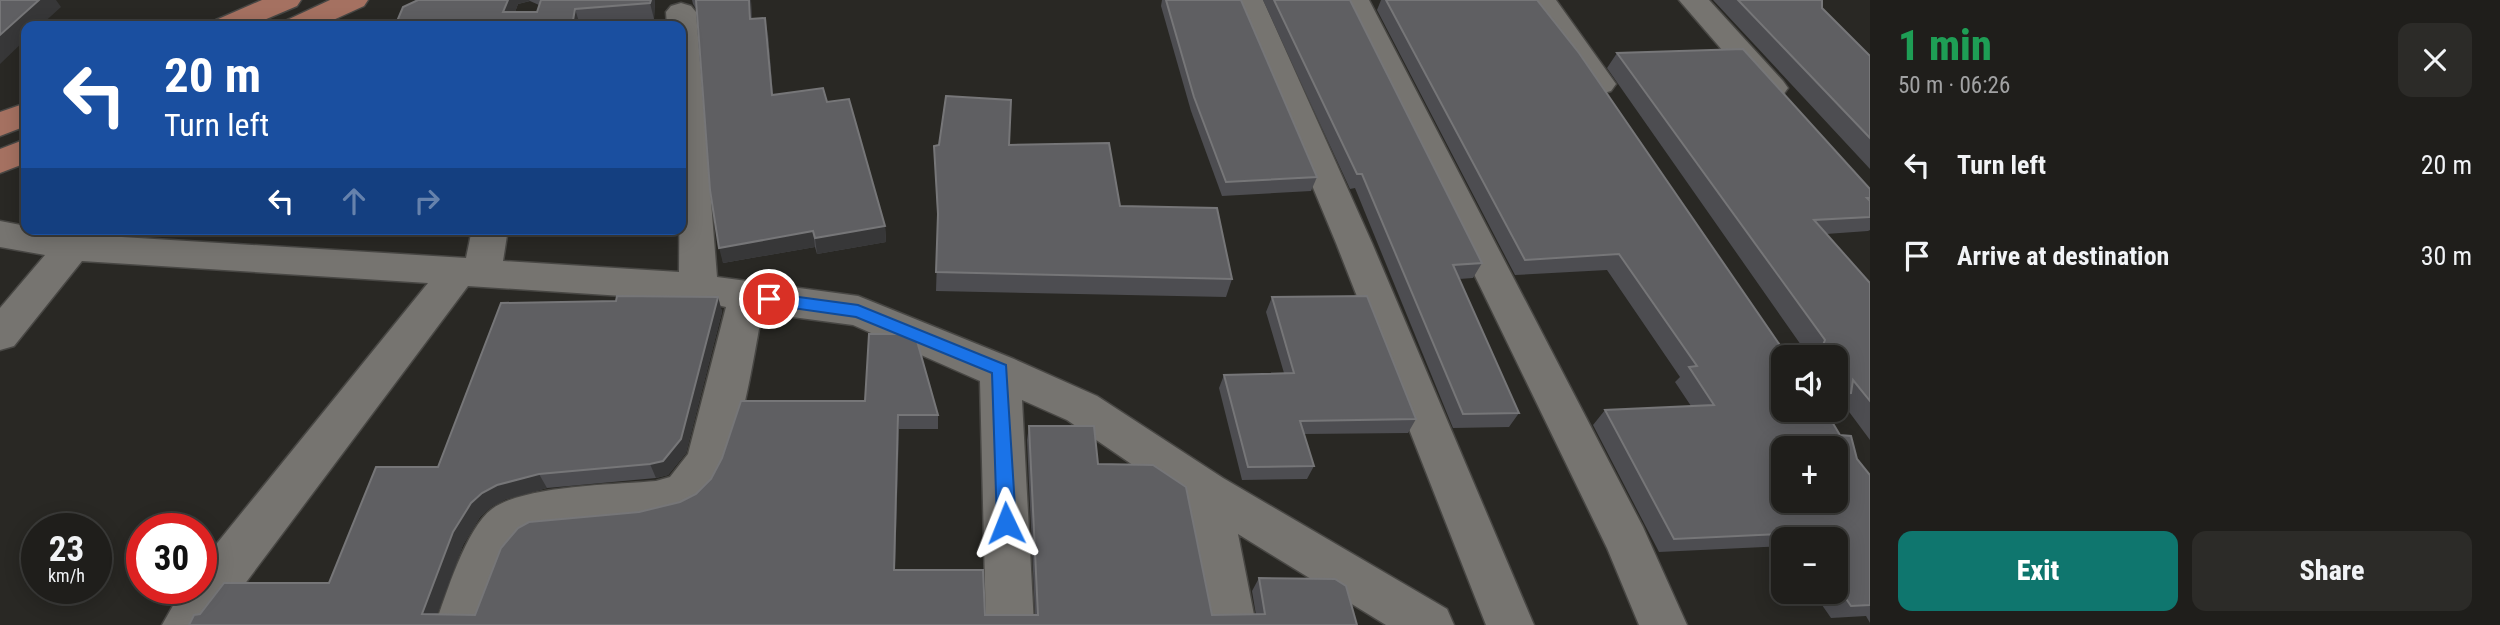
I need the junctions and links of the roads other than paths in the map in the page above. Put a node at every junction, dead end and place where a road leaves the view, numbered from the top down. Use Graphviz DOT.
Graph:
graph roads {
  1 [pos="354,0"];
  2 [pos="1249,0"];
  3 [pos="1355,0"];
  4 [pos="1542,0"];
  5 [pos="1693,0"];
  6 [pos="282,2"];
  7 [pos="681,12"];
  8 [pos="238,21"];
  9 [pos="295,21"];
  10 [pos="309,21"];
  11 [pos="682,21"];
  12 [pos="686,88"];
  13 [pos="1789,107"];
  14 [pos="21,115"];
  15 [pos="1621,115"];
  16 [pos="0,125"];
  17 [pos="21,152"];
  18 [pos="0,162"];
  19 [pos="0,234"];
  20 [pos="487,235"];
  21 [pos="73,247"];
  22 [pos="471,271"];
  23 [pos="699,286"];
  24 [pos="747,296"];
  25 [pos="0,335"];
  26 [pos="1000,370"];
  27 [pos="1208,492"];
  28 [pos="186,625"];
  29 [pos="459,625"];
  30 [pos="1010,625"];
  31 [pos="1232,625"];
  32 [pos="1430,625"];
  33 [pos="1510,625"];
  34 [pos="1663,625"];
  1 -- 10 [label="main road"];
  2 -- 33 [label="street"];
  3 -- 34 [label="street"];
  4 -- 15 [label="street"];
  5 -- 13 [label="street"];
  6 -- 8 [label="main road"];
  6 -- 9 [label="main road"];
  7 -- 11 [label="street"];
  12 -- 23 [label="street"];
  14 -- 16 [label="main road"];
  17 -- 18 [label="main road"];
  19 -- 21 [label="street"];
  20 -- 22 [label="street"];
  21 -- 22 [label="street"];
  21 -- 25 [label="street"];
  22 -- 23 [label="street"];
  22 -- 28 [label="street"];
  23 -- 24 [label="street"];
  24 -- 26 [label="street"];
  24 -- 29 [label="street"];
  26 -- 27 [label="street"];
  26 -- 30 [label="street"];
  27 -- 31 [label="street"];
  27 -- 32 [label="street"];
}
